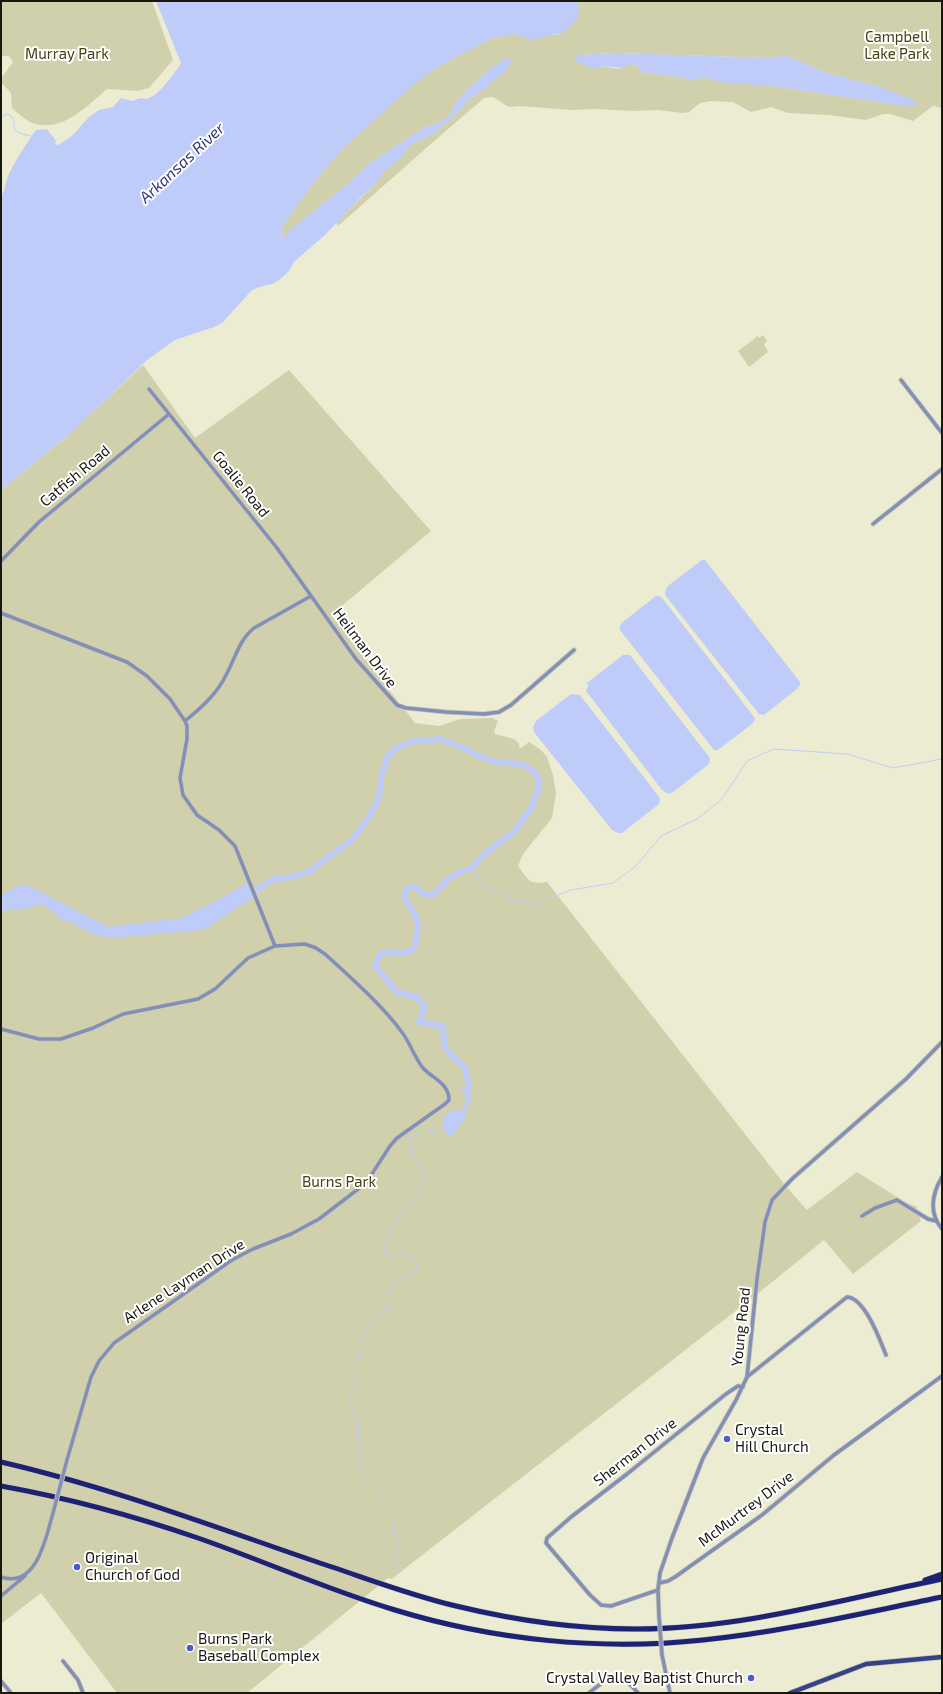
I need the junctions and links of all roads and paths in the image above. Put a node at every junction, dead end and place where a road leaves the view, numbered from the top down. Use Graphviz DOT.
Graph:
graph roads {
  1 [pos="901,380"];
  2 [pos="149,389"];
  3 [pos="169,414"];
  4 [pos="942,432"];
  5 [pos="942,469"];
  6 [pos="873,524"];
  7 [pos="1,561"];
  8 [pos="311,596"];
  9 [pos="1,613"];
  10 [pos="574,650"];
  11 [pos="185,721"];
  12 [pos="275,946"];
  13 [pos="1,1029"];
  14 [pos="942,1042"];
  15 [pos="942,1177"];
  16 [pos="862,1216"];
  17 [pos="936,1221"];
  18 [pos="942,1229"];
  19 [pos="886,1354"];
  20 [pos="942,1376"];
  21 [pos="748,1377"];
  22 [pos="743,1387"];
  23 [pos="1,1462"];
  24 [pos="1,1486"];
  25 [pos="942,1574"];
  26 [pos="25,1576"];
  27 [pos="1,1578"];
  28 [pos="942,1579"];
  29 [pos="658,1583"];
  30 [pos="911,1585"];
  31 [pos="658,1590"];
  32 [pos="1,1596"];
  33 [pos="942,1597"];
  34 [pos="942,1601"];
  35 [pos="918,1602"];
  36 [pos="942,1657"];
  37 [pos="63,1661"];
  38 [pos="1,1681"];
  39 [pos="11,1693"];
  40 [pos="83,1693"];
  41 [pos="589,1693"];
  42 [pos="638,1693"];
  43 [pos="670,1693"];
  44 [pos="790,1693"];
  1 -- 4 [label="street"];
  2 -- 3 [label="street, Goalie Road"];
  3 -- 7 [label="street, Catfish Road"];
  3 -- 8 [label="street, Goalie Road"];
  5 -- 6 [label="street"];
  8 -- 10 [label="street, Heilman Drive"];
  8 -- 11 [label="street"];
  9 -- 11 [label="street"];
  11 -- 12 [label="street"];
  12 -- 13 [label="street, Arlene Layman Drive"];
  12 -- 26 [label="street, Arlene Layman Drive, bridge"];
  14 -- 21 [label="street, Young Road"];
  15 -- 17 [label="street"];
  16 -- 17 [label="street"];
  17 -- 18 [label="street"];
  19 -- 21 [label="street"];
  20 -- 29 [label="street, McMurtrey Drive"];
  21 -- 22 [label="street, Young Road"];
  22 -- 29 [label="street, Young Road"];
  22 -- 31 [label="street, Sherman Drive"];
  23 -- 30 [label="highway"];
  24 -- 35 [label="highway"];
  25 -- 30 [label="highway"];
  26 -- 27 [label="street"];
  26 -- 32 [label="street, Arlene Layman Drive"];
  28 -- 30 [label="highway"];
  29 -- 31 [label="street, Young Road"];
  31 -- 43 [label="street, Young Road, bridge"];
  33 -- 35 [label="highway"];
  34 -- 35 [label="highway"];
  36 -- 44 [label="main road"];
  37 -- 40 [label="street"];
  38 -- 39 [label="street"];
  41 -- 42 [label="street"];
}
